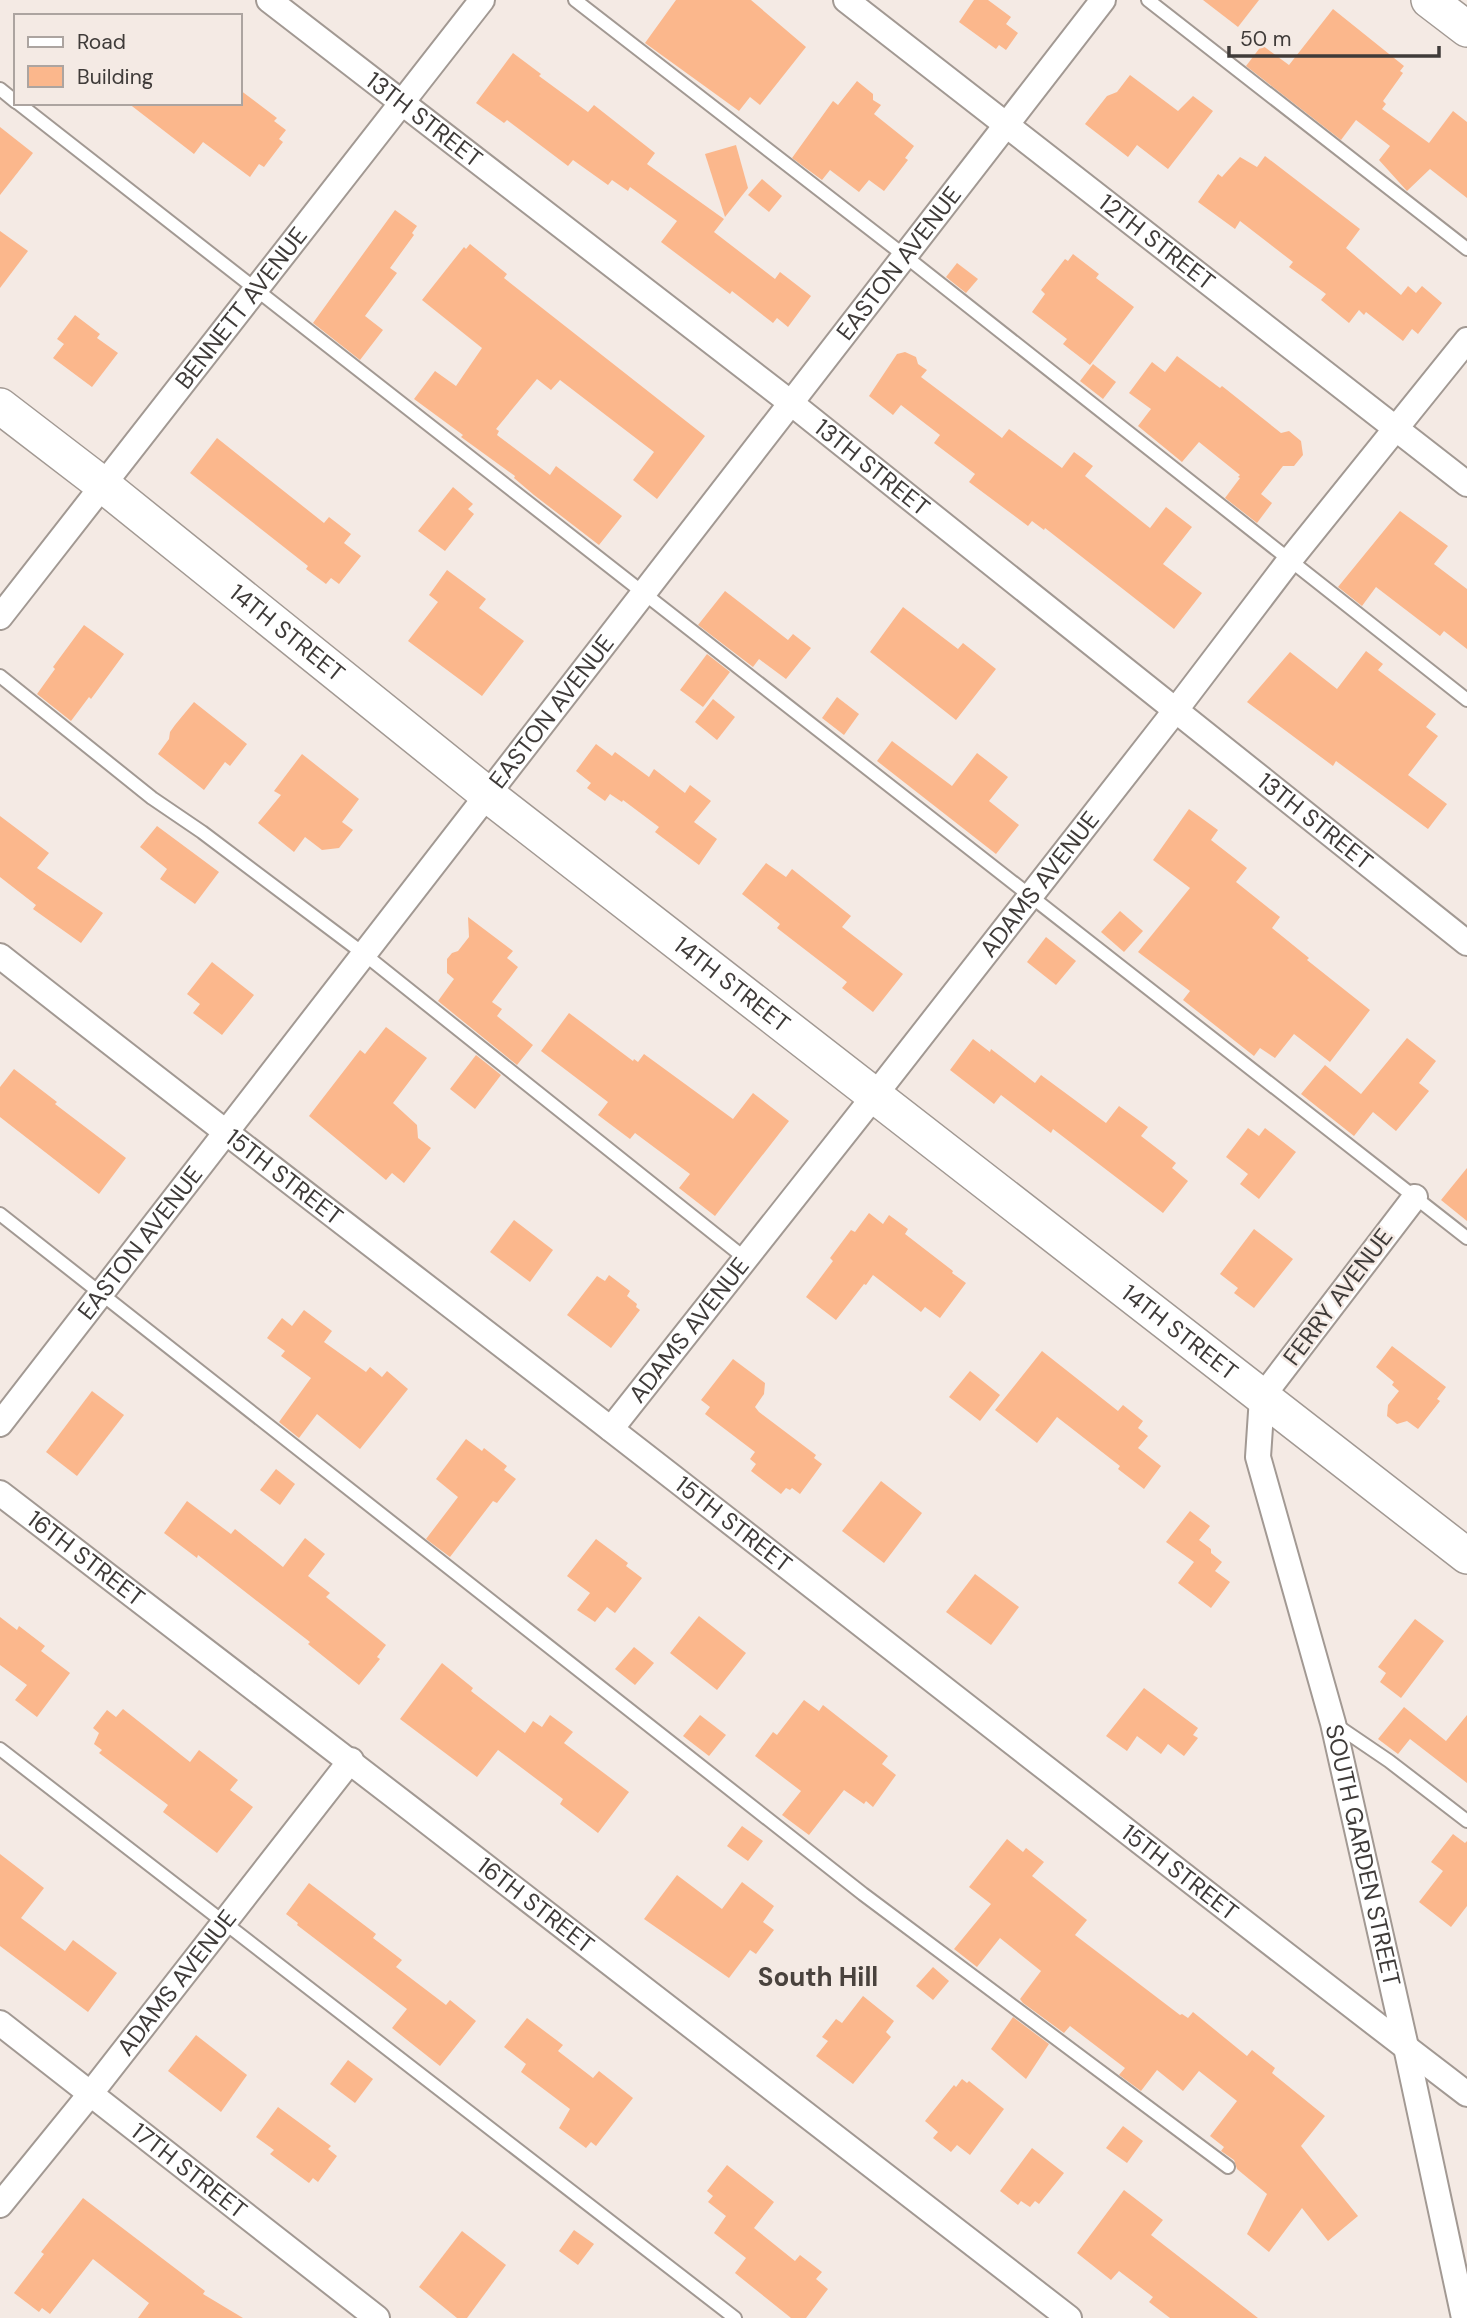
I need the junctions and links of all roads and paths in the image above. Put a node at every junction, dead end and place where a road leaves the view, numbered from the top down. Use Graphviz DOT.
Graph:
graph roads {
  1 [pos="269,0"];
  2 [pos="482,0"];
  3 [pos="575,0"];
  4 [pos="846,0"];
  5 [pos="1103,0"];
  6 [pos="1148,0"];
  7 [pos="1429,0"];
  8 [pos="1467,30"];
  9 [pos="0,89"];
  10 [pos="14,101"];
  11 [pos="402,102"];
  12 [pos="20,105"];
  13 [pos="1006,125"];
  14 [pos="1467,249"];
  15 [pos="905,256"];
  16 [pos="256,290"];
  17 [pos="1467,340"];
  18 [pos="791,403"];
  19 [pos="0,406"];
  20 [pos="1396,428"];
  21 [pos="1467,484"];
  22 [pos="103,485"];
  23 [pos="1289,561"];
  24 [pos="643,593"];
  25 [pos="0,617"];
  26 [pos="0,676"];
  27 [pos="1467,701"];
  28 [pos="1175,711"];
  29 [pos="488,795"];
  30 [pos="1030,896"];
  31 [pos="1467,943"];
  32 [pos="364,954"];
  33 [pos="0,956"];
  34 [pos="876,1095"];
  35 [pos="225,1133"];
  36 [pos="1415,1197"];
  37 [pos="0,1214"];
  38 [pos="1467,1238"];
  39 [pos="746,1259"];
  40 [pos="100,1294"];
  41 [pos="1262,1397"];
  42 [pos="0,1424"];
  43 [pos="611,1429"];
  44 [pos="0,1493"];
  45 [pos="1467,1556"];
  46 [pos="1333,1723"];
  47 [pos="0,1749"];
  48 [pos="351,1760"];
  49 [pos="1467,1821"];
  50 [pos="224,1923"];
  51 [pos="0,2023"];
  52 [pos="1406,2047"];
  53 [pos="91,2093"];
  54 [pos="1467,2094"];
  55 [pos="1228,2167"];
  56 [pos="0,2205"];
  57 [pos="377,2318"];
  58 [pos="735,2318"];
  59 [pos="1069,2318"];
  60 [pos="1464,2318"];
  1 -- 11 [label="street, 13TH STREET"];
  2 -- 11 [label="street, BENNETT AVENUE"];
  3 -- 15 [label="lane"];
  4 -- 13 [label="street, 12TH STREET"];
  5 -- 13 [label="street, EASTON AVENUE"];
  6 -- 14 [label="lane"];
  7 -- 8 [label="street"];
  9 -- 10 [label="lane"];
  11 -- 16 [label="street, BENNETT AVENUE"];
  11 -- 18 [label="street, 13TH STREET"];
  12 -- 16 [label="lane"];
  13 -- 15 [label="street, EASTON AVENUE"];
  13 -- 20 [label="street, 12TH STREET"];
  15 -- 18 [label="street, EASTON AVENUE"];
  15 -- 23 [label="lane"];
  16 -- 22 [label="street, BENNETT AVENUE"];
  16 -- 24 [label="lane"];
  17 -- 20 [label="street, ADAMS AVENUE"];
  18 -- 24 [label="street, EASTON AVENUE"];
  18 -- 28 [label="street, 13TH STREET"];
  19 -- 22 [label="street, 14TH STREET"];
  20 -- 21 [label="street, 12TH STREET"];
  20 -- 23 [label="street, ADAMS AVENUE"];
  22 -- 25 [label="street, BENNETT AVENUE"];
  22 -- 29 [label="street, 14TH STREET"];
  23 -- 27 [label="lane"];
  23 -- 28 [label="street, ADAMS AVENUE"];
  24 -- 29 [label="street, EASTON AVENUE"];
  24 -- 30 [label="lane"];
  26 -- 32 [label="lane"];
  28 -- 30 [label="street, ADAMS AVENUE"];
  28 -- 31 [label="street, 13TH STREET"];
  29 -- 32 [label="street, EASTON AVENUE"];
  29 -- 34 [label="street, 14TH STREET"];
  30 -- 34 [label="street, ADAMS AVENUE"];
  30 -- 36 [label="lane"];
  32 -- 35 [label="street, EASTON AVENUE"];
  32 -- 39 [label="lane"];
  33 -- 35 [label="street, 15TH STREET"];
  34 -- 39 [label="street, ADAMS AVENUE"];
  34 -- 41 [label="street, 14TH STREET"];
  35 -- 40 [label="street, EASTON AVENUE"];
  35 -- 43 [label="street, 15TH STREET"];
  36 -- 38 [label="lane"];
  36 -- 41 [label="street, FERRY AVENUE"];
  37 -- 40 [label="lane"];
  39 -- 43 [label="street, ADAMS AVENUE"];
  40 -- 42 [label="street, EASTON AVENUE"];
  40 -- 55 [label="lane"];
  41 -- 45 [label="street, 14TH STREET"];
  41 -- 46 [label="street, SOUTH GARDEN STREET"];
  43 -- 52 [label="street, 15TH STREET"];
  44 -- 48 [label="street, 16TH STREET"];
  46 -- 49 [label="lane"];
  46 -- 52 [label="street, SOUTH GARDEN STREET"];
  47 -- 50 [label="lane"];
  48 -- 50 [label="street, ADAMS AVENUE"];
  48 -- 59 [label="street, 16TH STREET"];
  50 -- 53 [label="street, ADAMS AVENUE"];
  50 -- 58 [label="lane"];
  51 -- 53 [label="street, 17TH STREET"];
  52 -- 54 [label="street, 15TH STREET"];
  52 -- 60 [label="street, SOUTH GARDEN STREET"];
  53 -- 56 [label="street, ADAMS AVENUE"];
  53 -- 57 [label="street, 17TH STREET"];
}
